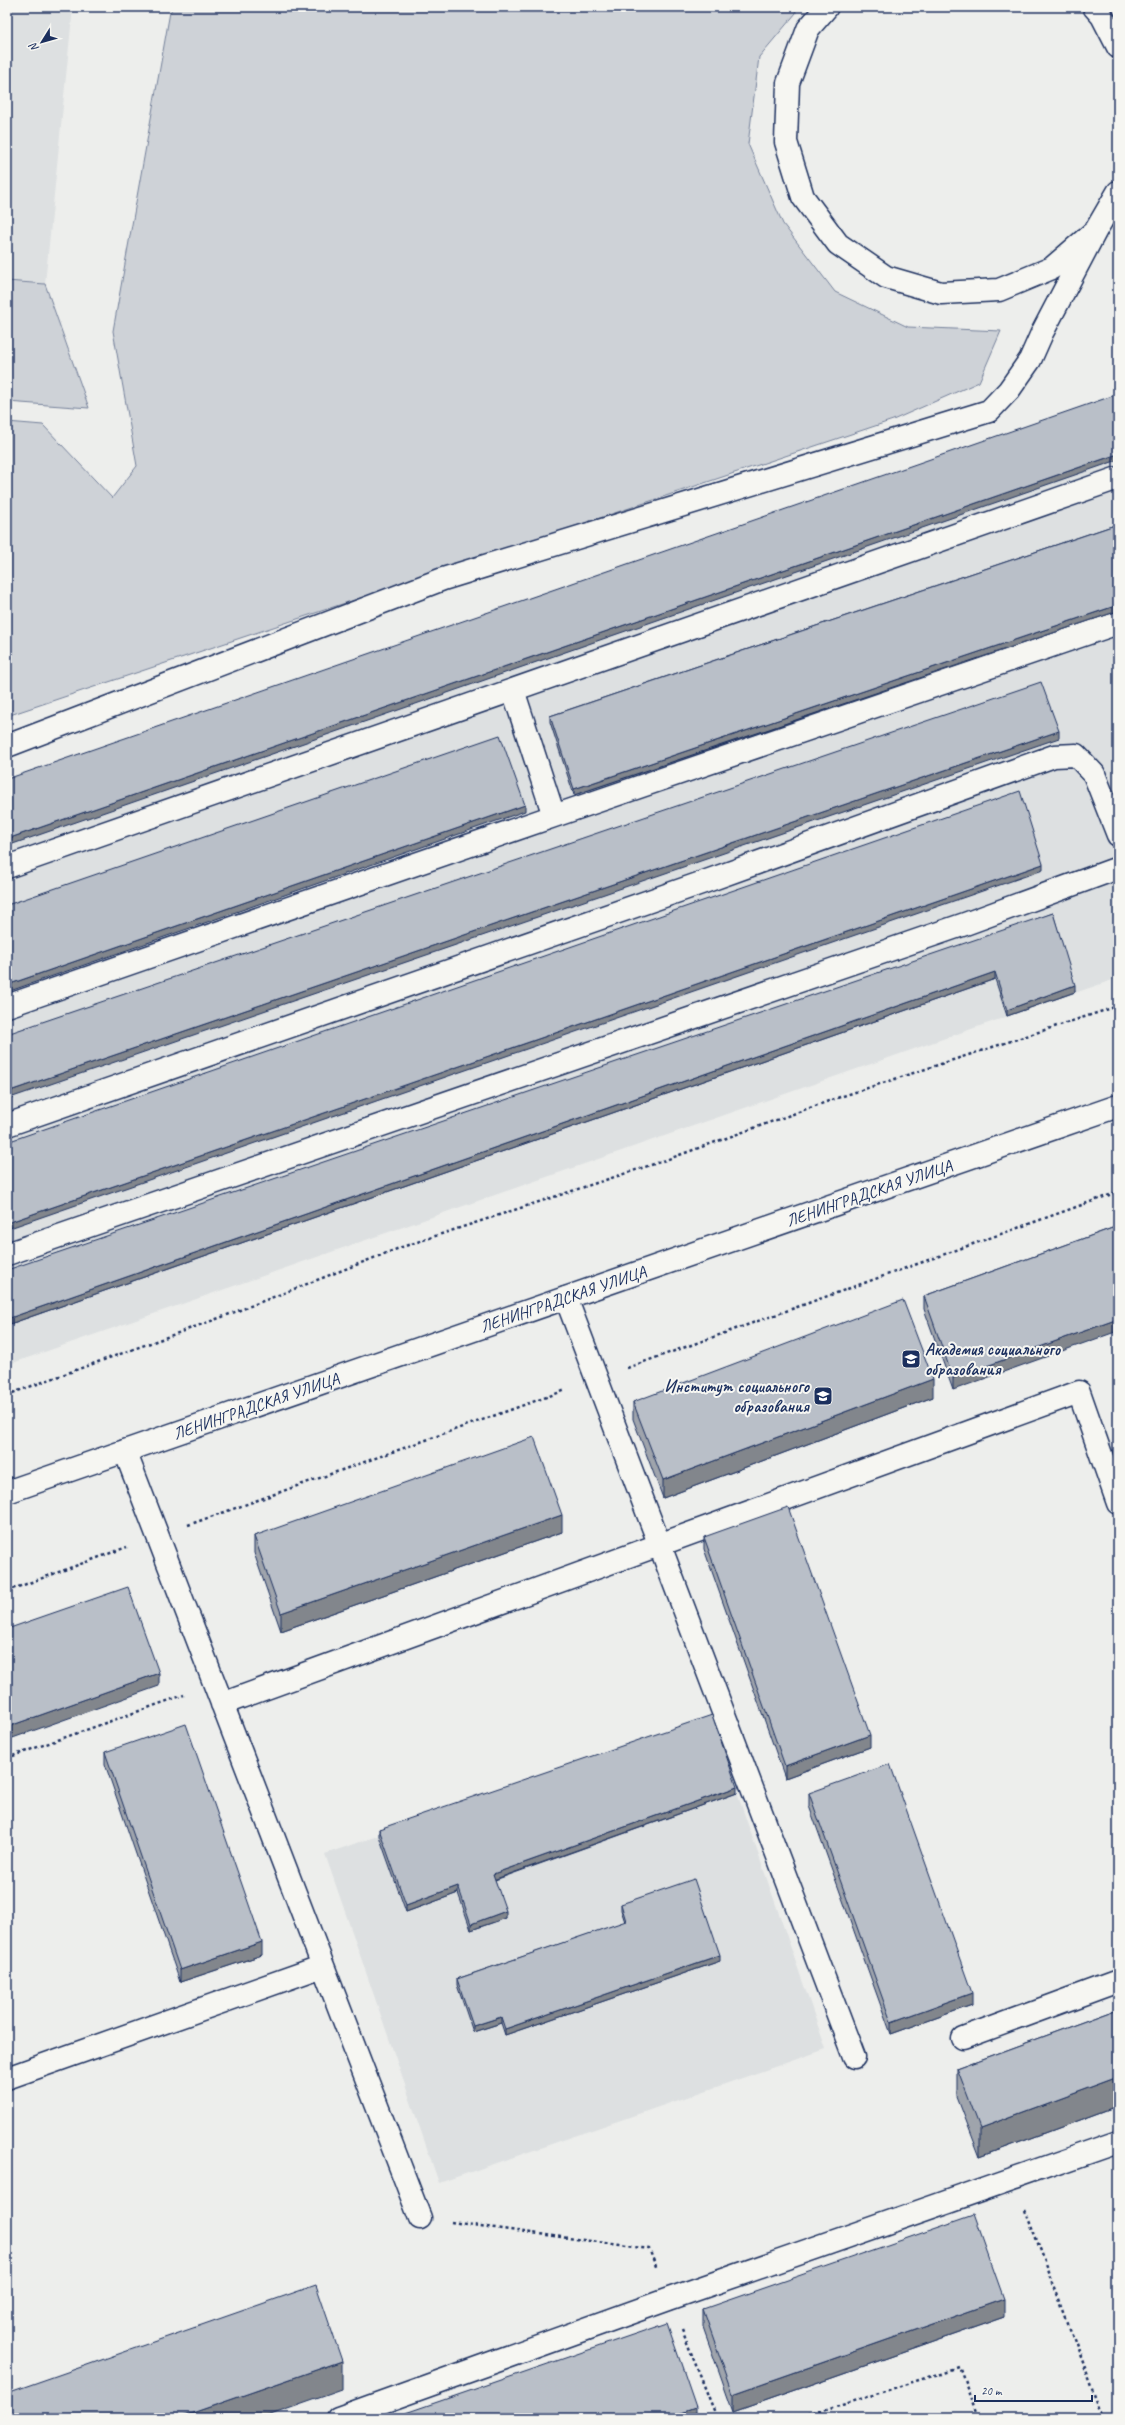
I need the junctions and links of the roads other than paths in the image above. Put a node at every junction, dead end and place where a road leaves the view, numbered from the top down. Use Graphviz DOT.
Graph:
graph roads {
  1 [pos="827,7"];
  2 [pos="1094,7"];
  3 [pos="1118,47"];
  4 [pos="1118,192"];
  5 [pos="1096,230"];
  6 [pos="1118,478"];
  7 [pos="1118,623"];
  8 [pos="513,690"];
  9 [pos="7,746"];
  10 [pos="554,816"];
  11 [pos="1118,835"];
  12 [pos="7,867"];
  13 [pos="1118,868"];
  14 [pos="7,1006"];
  15 [pos="1118,1106"];
  16 [pos="7,1125"];
  17 [pos="7,1254"];
  18 [pos="566,1298"];
  19 [pos="125,1451"];
  20 [pos="7,1492"];
  21 [pos="1118,1503"];
  22 [pos="659,1545"];
  23 [pos="222,1704"];
  24 [pos="323,1966"];
  25 [pos="1118,1982"];
  26 [pos="963,2038"];
  27 [pos="854,2057"];
  28 [pos="7,2078"];
  29 [pos="1118,2142"];
  30 [pos="420,2218"];
  31 [pos="338,2418"];
  1 -- 5 [label="main road"];
  2 -- 3 [label="main road"];
  4 -- 5 [label="main road"];
  5 -- 9 [label="main road"];
  6 -- 8 [label="main road"];
  7 -- 10 [label="main road"];
  8 -- 10 [label="main road"];
  8 -- 12 [label="main road"];
  10 -- 14 [label="main road"];
  11 -- 16 [label="main road"];
  13 -- 17 [label="main road"];
  15 -- 18 [label="main road, ЛЕНИНГРАДСКАЯ УЛИЦА"];
  18 -- 19 [label="main road, ЛЕНИНГРАДСКАЯ УЛИЦА"];
  18 -- 22 [label="main road"];
  19 -- 20 [label="main road, ЛЕНИНГРАДСКАЯ УЛИЦА"];
  19 -- 23 [label="main road"];
  21 -- 22 [label="main road"];
  22 -- 23 [label="main road"];
  22 -- 27 [label="main road"];
  23 -- 24 [label="main road"];
  24 -- 28 [label="main road"];
  24 -- 30 [label="main road"];
  25 -- 26 [label="main road"];
  29 -- 31 [label="main road"];
}
